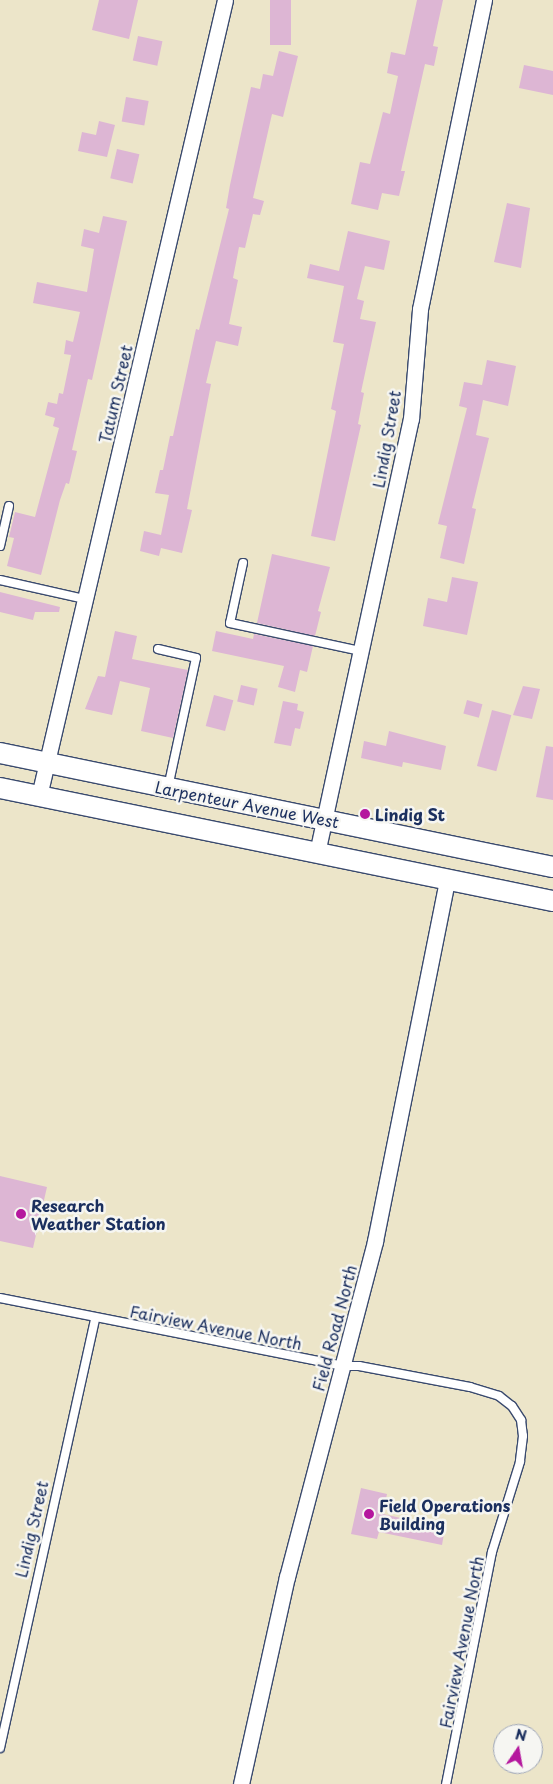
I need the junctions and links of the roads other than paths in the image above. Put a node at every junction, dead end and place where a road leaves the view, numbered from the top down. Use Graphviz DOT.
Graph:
graph roads {
  1 [pos="225,0"];
  2 [pos="484,0"];
  3 [pos="9,506"];
  4 [pos="0,546"];
  5 [pos="243,563"];
  6 [pos="0,580"];
  7 [pos="84,600"];
  8 [pos="158,649"];
  9 [pos="361,651"];
  10 [pos="0,753"];
  11 [pos="46,763"];
  12 [pos="0,788"];
  13 [pos="168,788"];
  14 [pos="39,796"];
  15 [pos="325,819"];
  16 [pos="317,853"];
  17 [pos="553,867"];
  18 [pos="448,878"];
  19 [pos="553,901"];
  20 [pos="0,1298"];
  21 [pos="95,1318"];
  22 [pos="342,1366"];
  23 [pos="0,1748"];
  24 [pos="241,1784"];
  25 [pos="446,1784"];
  1 -- 7 [label="street, Tatum Street"];
  2 -- 9 [label="street, Lindig Street"];
  3 -- 4 [label="lane"];
  5 -- 9 [label="lane"];
  6 -- 7 [label="lane"];
  7 -- 11 [label="street, Tatum Street"];
  8 -- 13 [label="lane"];
  9 -- 15 [label="street, Lindig Street"];
  10 -- 11 [label="main road, Larpenteur Avenue West"];
  11 -- 13 [label="main road, Larpenteur Avenue West"];
  11 -- 14 [label="street, Tatum Street"];
  12 -- 14 [label="main road, Larpenteur Avenue West"];
  13 -- 15 [label="main road, Larpenteur Avenue West"];
  14 -- 16 [label="main road, Larpenteur Avenue West"];
  15 -- 16 [label="street, Lindig Street"];
  15 -- 17 [label="main road, Larpenteur Avenue West"];
  16 -- 18 [label="main road, Larpenteur Avenue West"];
  18 -- 19 [label="main road, Larpenteur Avenue West"];
  18 -- 22 [label="street, Field Road North"];
  20 -- 21 [label="lane, Fairview Avenue North"];
  21 -- 22 [label="lane, Fairview Avenue North"];
  21 -- 23 [label="lane, Lindig Street"];
  22 -- 24 [label="street, Field Road North"];
  22 -- 25 [label="lane, Fairview Avenue North"];
}
